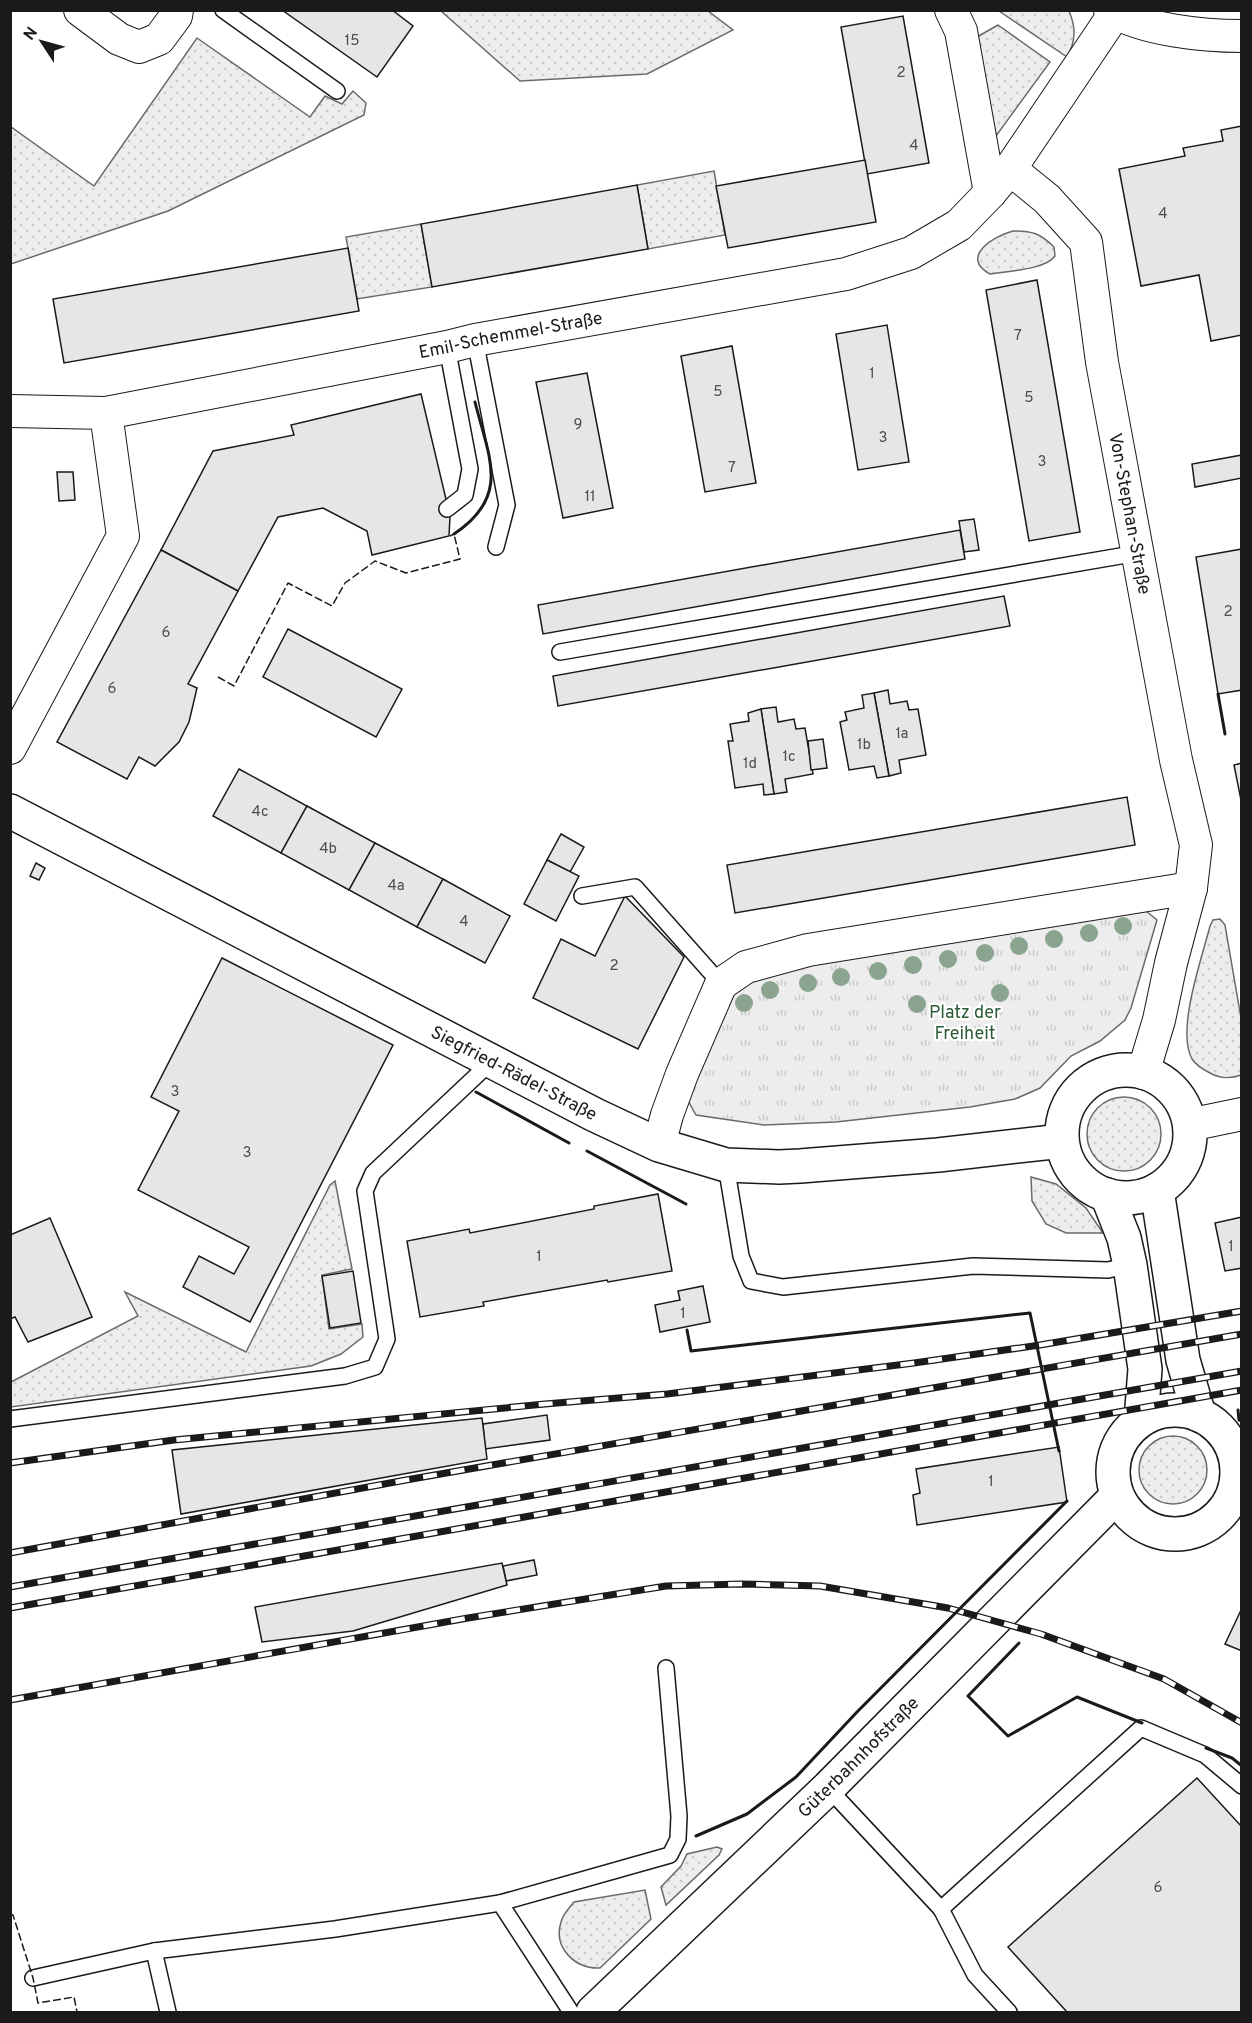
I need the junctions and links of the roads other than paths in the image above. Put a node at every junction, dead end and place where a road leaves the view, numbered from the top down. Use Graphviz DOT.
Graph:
graph roads {
  1 [pos="80,10"];
  2 [pos="177,10"];
  3 [pos="223,10"];
  4 [pos="951,10"];
  5 [pos="1113,12"];
  6 [pos="1242,36"];
  7 [pos="338,91"];
  8 [pos="1000,181"];
  9 [pos="461,344"];
  10 [pos="10,411"];
  11 [pos="106,413"];
  12 [pos="447,509"];
  13 [pos="496,547"];
  14 [pos="1138,553"];
  15 [pos="560,652"];
  16 [pos="10,748"];
  17 [pos="10,811"];
  18 [pos="1191,888"];
  19 [pos="582,896"];
  20 [pos="721,984"];
  21 [pos="492,1061"];
  22 [pos="1143,1073"];
  23 [pos="1242,1114"];
  24 [pos="1189,1125"];
  25 [pos="1062,1141"];
  26 [pos="659,1145"];
  27 [pos="726,1165"];
  28 [pos="1157,1190"];
  29 [pos="1107,1195"];
  30 [pos="1130,1265"];
  31 [pos="1199,1415"];
  32 [pos="10,1419"];
  33 [pos="1141,1420"];
  34 [pos="1239,1484"];
  35 [pos="1117,1496"];
  36 [pos="666,1668"];
  37 [pos="1242,1786"];
  38 [pos="828,1788"];
  39 [pos="500,1903"];
  40 [pos="941,1909"];
  41 [pos="154,1951"];
  42 [pos="33,1978"];
  43 [pos="168,2013"];
  44 [pos="571,2013"];
  45 [pos="593,2013"];
  46 [pos="1009,2013"];
  1 -- 2 [label="street"];
  3 -- 7 [label="lane"];
  4 -- 8 [label="street"];
  5 -- 6 [label="street"];
  5 -- 8 [label="street, Emil-Schemmel-Straße"];
  8 -- 9 [label="street, Emil-Schemmel-Straße"];
  8 -- 14 [label="street, Von-Stephan-Straße"];
  9 -- 11 [label="street, Emil-Schemmel-Straße"];
  9 -- 12 [label="lane"];
  9 -- 13 [label="lane"];
  10 -- 11 [label="street, Emil-Schemmel-Straße"];
  11 -- 16 [label="street"];
  14 -- 15 [label="lane"];
  14 -- 18 [label="street, Von-Stephan-Straße"];
  17 -- 21 [label="street, Siegfried-Rädel-Straße"];
  18 -- 20 [label="street"];
  18 -- 22 [label="street"];
  19 -- 20 [label="lane"];
  20 -- 26 [label="street"];
  21 -- 26 [label="street, Siegfried-Rädel-Straße"];
  21 -- 32 [label="lane"];
  22 -- 24 [label="street"];
  22 -- 25 [label="street"];
  23 -- 24 [label="street"];
  24 -- 28 [label="street"];
  25 -- 27 [label="street, Siegfried-Rädel-Straße"];
  25 -- 29 [label="street"];
  26 -- 27 [label="street, Siegfried-Rädel-Straße"];
  27 -- 30 [label="lane"];
  28 -- 29 [label="street"];
  28 -- 31 [label="street"];
  29 -- 30 [label="street"];
  30 -- 33 [label="street"];
  31 -- 33 [label="street"];
  31 -- 34 [label="street"];
  33 -- 35 [label="street"];
  34 -- 35 [label="street"];
  35 -- 38 [label="street, Güterbahnhofstraße"];
  36 -- 39 [label="lane"];
  37 -- 40 [label="lane"];
  38 -- 40 [label="lane"];
  38 -- 45 [label="street, Güterbahnhofstraße"];
  39 -- 41 [label="lane"];
  39 -- 44 [label="lane"];
  40 -- 46 [label="lane"];
  41 -- 42 [label="lane"];
  41 -- 43 [label="lane"];
}
